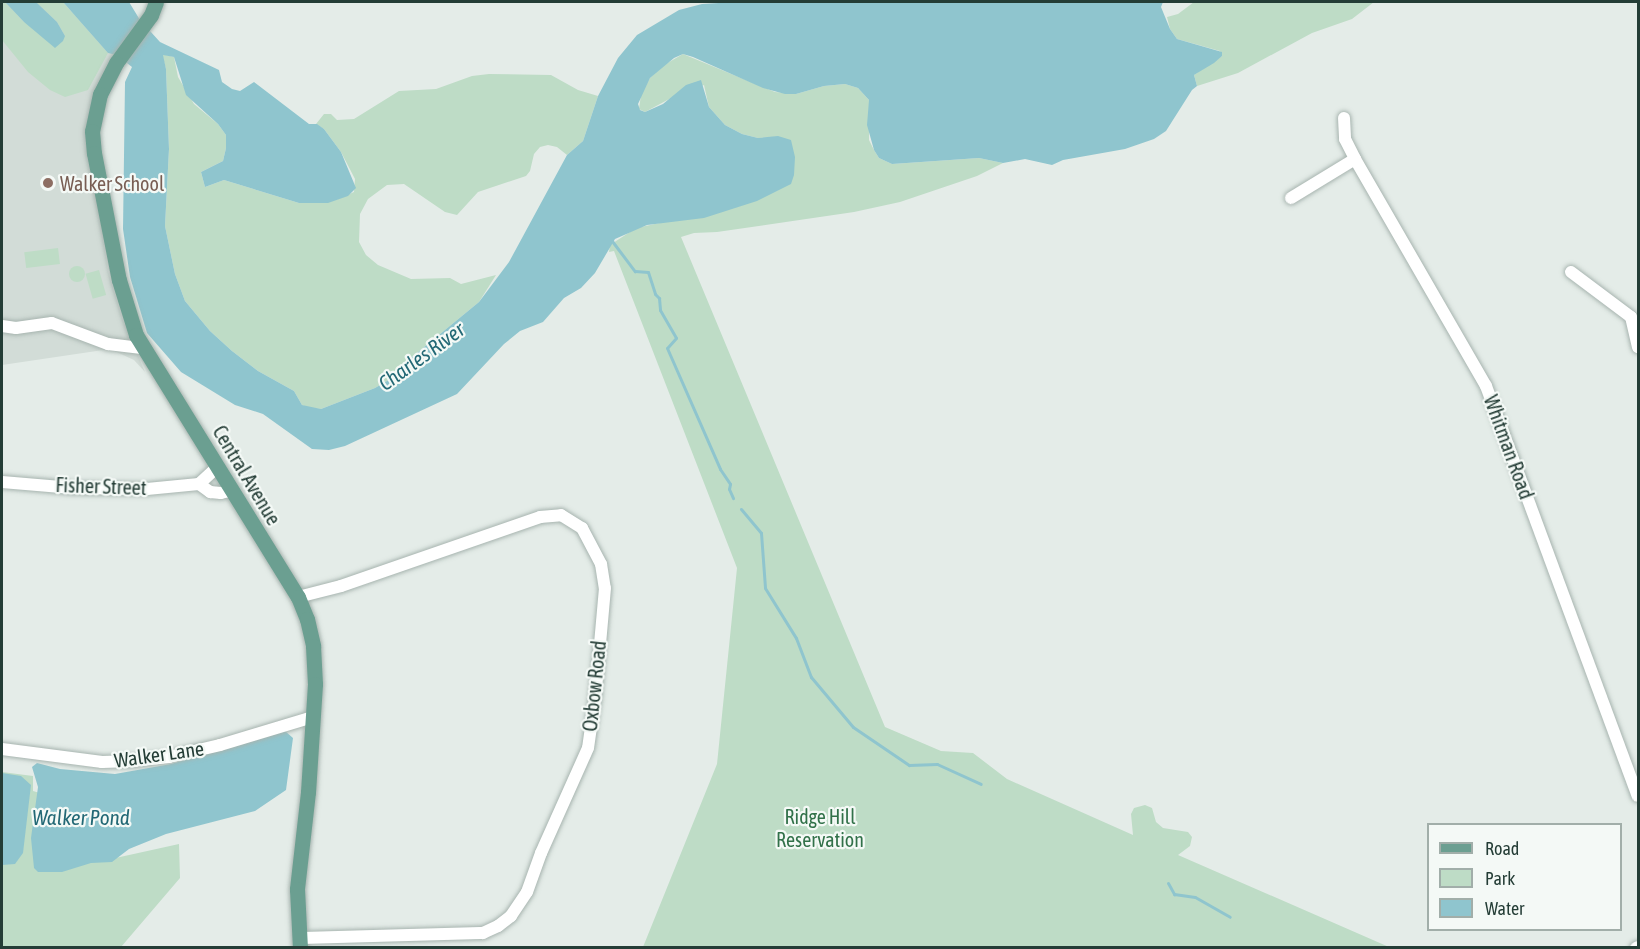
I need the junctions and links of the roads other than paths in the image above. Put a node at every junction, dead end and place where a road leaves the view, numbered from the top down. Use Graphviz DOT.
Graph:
graph roads {
  1 [pos="156,2"];
  2 [pos="1344,118"];
  3 [pos="1355,159"];
  4 [pos="1291,198"];
  5 [pos="1571,272"];
  6 [pos="2,326"];
  7 [pos="1638,347"];
  8 [pos="142,348"];
  9 [pos="218,466"];
  10 [pos="2,482"];
  11 [pos="200,484"];
  12 [pos="233,490"];
  13 [pos="298,597"];
  14 [pos="313,717"];
  15 [pos="2,749"];
  16 [pos="1638,796"];
  17 [pos="300,943"];
  1 -- 8 [label="main road, Central Avenue"];
  2 -- 3 [label="street, Whitman Road"];
  3 -- 4 [label="street"];
  3 -- 16 [label="street, Whitman Road"];
  5 -- 7 [label="street"];
  6 -- 8 [label="street"];
  8 -- 9 [label="main road, Central Avenue"];
  9 -- 11 [label="street"];
  9 -- 12 [label="main road, Central Avenue"];
  10 -- 11 [label="street, Fisher Street"];
  11 -- 12 [label="street, Fisher Street"];
  12 -- 13 [label="main road, Central Avenue"];
  13 -- 14 [label="main road, Central Avenue"];
  13 -- 17 [label="street, Oxbow Road"];
  14 -- 15 [label="street, Walker Lane"];
  14 -- 17 [label="main road, Central Avenue"];
}
